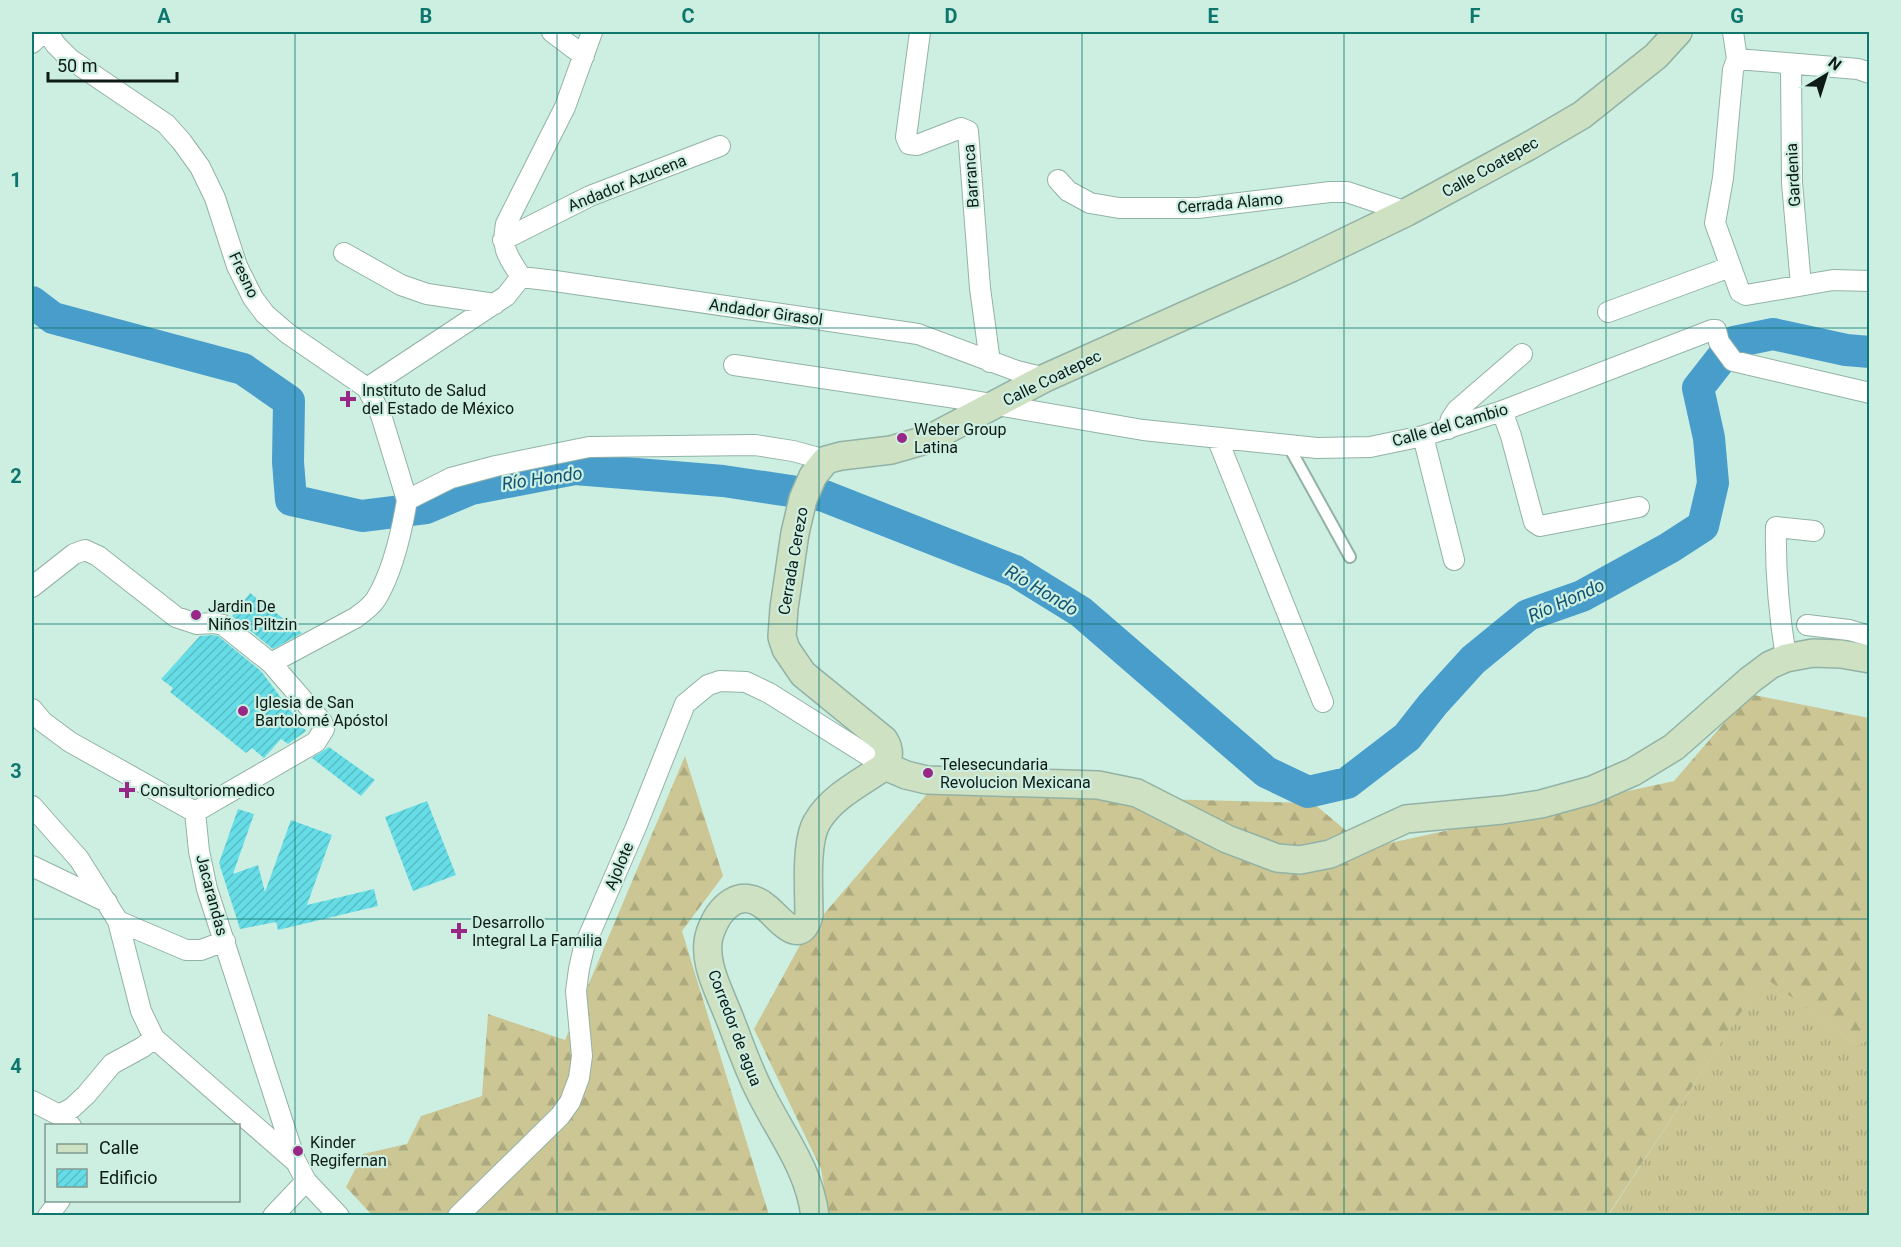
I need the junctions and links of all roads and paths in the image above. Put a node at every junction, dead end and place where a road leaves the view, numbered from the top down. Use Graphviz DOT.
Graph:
graph roads {
  1 [pos="45,32"];
  2 [pos="552,32"];
  3 [pos="592,32"];
  4 [pos="920,32"];
  5 [pos="1678,32"];
  6 [pos="1732,32"];
  7 [pos="32,43"];
  8 [pos="584,56"];
  9 [pos="1737,59"];
  10 [pos="1791,64"];
  11 [pos="1869,73"];
  12 [pos="720,146"];
  13 [pos="1058,180"];
  14 [pos="1407,212"];
  15 [pos="503,240"];
  16 [pos="344,253"];
  17 [pos="1730,267"];
  18 [pos="521,277"];
  19 [pos="1869,281"];
  20 [pos="1801,285"];
  21 [pos="495,304"];
  22 [pos="1608,312"];
  23 [pos="1522,354"];
  24 [pos="990,362"];
  25 [pos="734,365"];
  26 [pos="1045,378"];
  27 [pos="367,388"];
  28 [pos="1869,393"];
  29 [pos="996,406"];
  30 [pos="1502,411"];
  31 [pos="1448,429"];
  32 [pos="1423,436"];
  33 [pos="1217,438"];
  34 [pos="1288,445"];
  35 [pos="814,478"];
  36 [pos="406,505"];
  37 [pos="1639,507"];
  38 [pos="1814,531"];
  39 [pos="1350,557"];
  40 [pos="1454,560"];
  41 [pos="32,587"];
  42 [pos="1807,625"];
  43 [pos="1869,636"];
  44 [pos="1786,658"];
  45 [pos="1869,659"];
  46 [pos="271,663"];
  47 [pos="1323,702"];
  48 [pos="32,709"];
  49 [pos="885,766"];
  50 [pos="32,806"];
  51 [pos="195,812"];
  52 [pos="32,866"];
  53 [pos="107,902"];
  54 [pos="118,921"];
  55 [pos="225,941"];
  56 [pos="154,1038"];
  57 [pos="32,1101"];
  58 [pos="65,1120"];
  59 [pos="296,1162"];
  60 [pos="306,1181"];
  61 [pos="58,1202"];
  62 [pos="336,1213"];
  63 [pos="48,1215"];
  64 [pos="273,1215"];
  65 [pos="458,1215"];
  66 [pos="815,1215"];
  1 -- 7 [label="street"];
  1 -- 27 [label="street, Fresno"];
  2 -- 8 [label="street"];
  3 -- 8 [label="street"];
  4 -- 24 [label="street, Barranca"];
  5 -- 14 [label="main road, Calle Coatepec"];
  6 -- 9 [label="street"];
  8 -- 15 [label="street"];
  9 -- 10 [label="street"];
  9 -- 17 [label="street"];
  10 -- 11 [label="street"];
  10 -- 20 [label="street, Gardenia"];
  12 -- 15 [label="street, Andador Azucena"];
  13 -- 14 [label="street, Cerrada Alamo"];
  14 -- 26 [label="main road, Calle Coatepec"];
  15 -- 18 [label="street"];
  16 -- 21 [label="street"];
  17 -- 20 [label="street"];
  17 -- 22 [label="street"];
  18 -- 21 [label="street"];
  18 -- 24 [label="street, Andador Girasol"];
  19 -- 20 [label="street"];
  21 -- 27 [label="street"];
  23 -- 31 [label="street"];
  24 -- 26 [label="street, Andador Girasol"];
  25 -- 29 [label="street, Calle del Cambio"];
  26 -- 29 [label="main road, Calle Coatepec"];
  27 -- 36 [label="street"];
  28 -- 30 [label="street, Calle del Cambio"];
  29 -- 33 [label="street, Calle del Cambio"];
  29 -- 35 [label="main road, Calle Coatepec"];
  30 -- 31 [label="street, Calle del Cambio"];
  30 -- 37 [label="street"];
  31 -- 32 [label="street, Calle del Cambio"];
  32 -- 34 [label="street, Calle del Cambio"];
  32 -- 40 [label="street"];
  33 -- 34 [label="street, Calle del Cambio"];
  33 -- 47 [label="street"];
  34 -- 39 [label="lane"];
  35 -- 36 [label="street, Calle Coatepec"];
  35 -- 49 [label="main road, Cerrada Cerezo"];
  36 -- 46 [label="street"];
  38 -- 44 [label="street"];
  41 -- 46 [label="street"];
  42 -- 43 [label="street"];
  44 -- 45 [label="main road"];
  44 -- 49 [label="main road"];
  46 -- 51 [label="street"];
  48 -- 51 [label="street"];
  49 -- 65 [label="street, Ajolote"];
  49 -- 66 [label="main road, Corredor de agua"];
  50 -- 53 [label="street"];
  51 -- 55 [label="street, Jacarandas"];
  52 -- 53 [label="street"];
  53 -- 54 [label="street"];
  54 -- 55 [label="street"];
  54 -- 56 [label="street"];
  55 -- 59 [label="street, Jacarandas"];
  56 -- 58 [label="street"];
  56 -- 59 [label="street"];
  57 -- 58 [label="street"];
  59 -- 60 [label="street"];
  60 -- 62 [label="street"];
  60 -- 64 [label="street"];
  61 -- 63 [label="street"];
}
